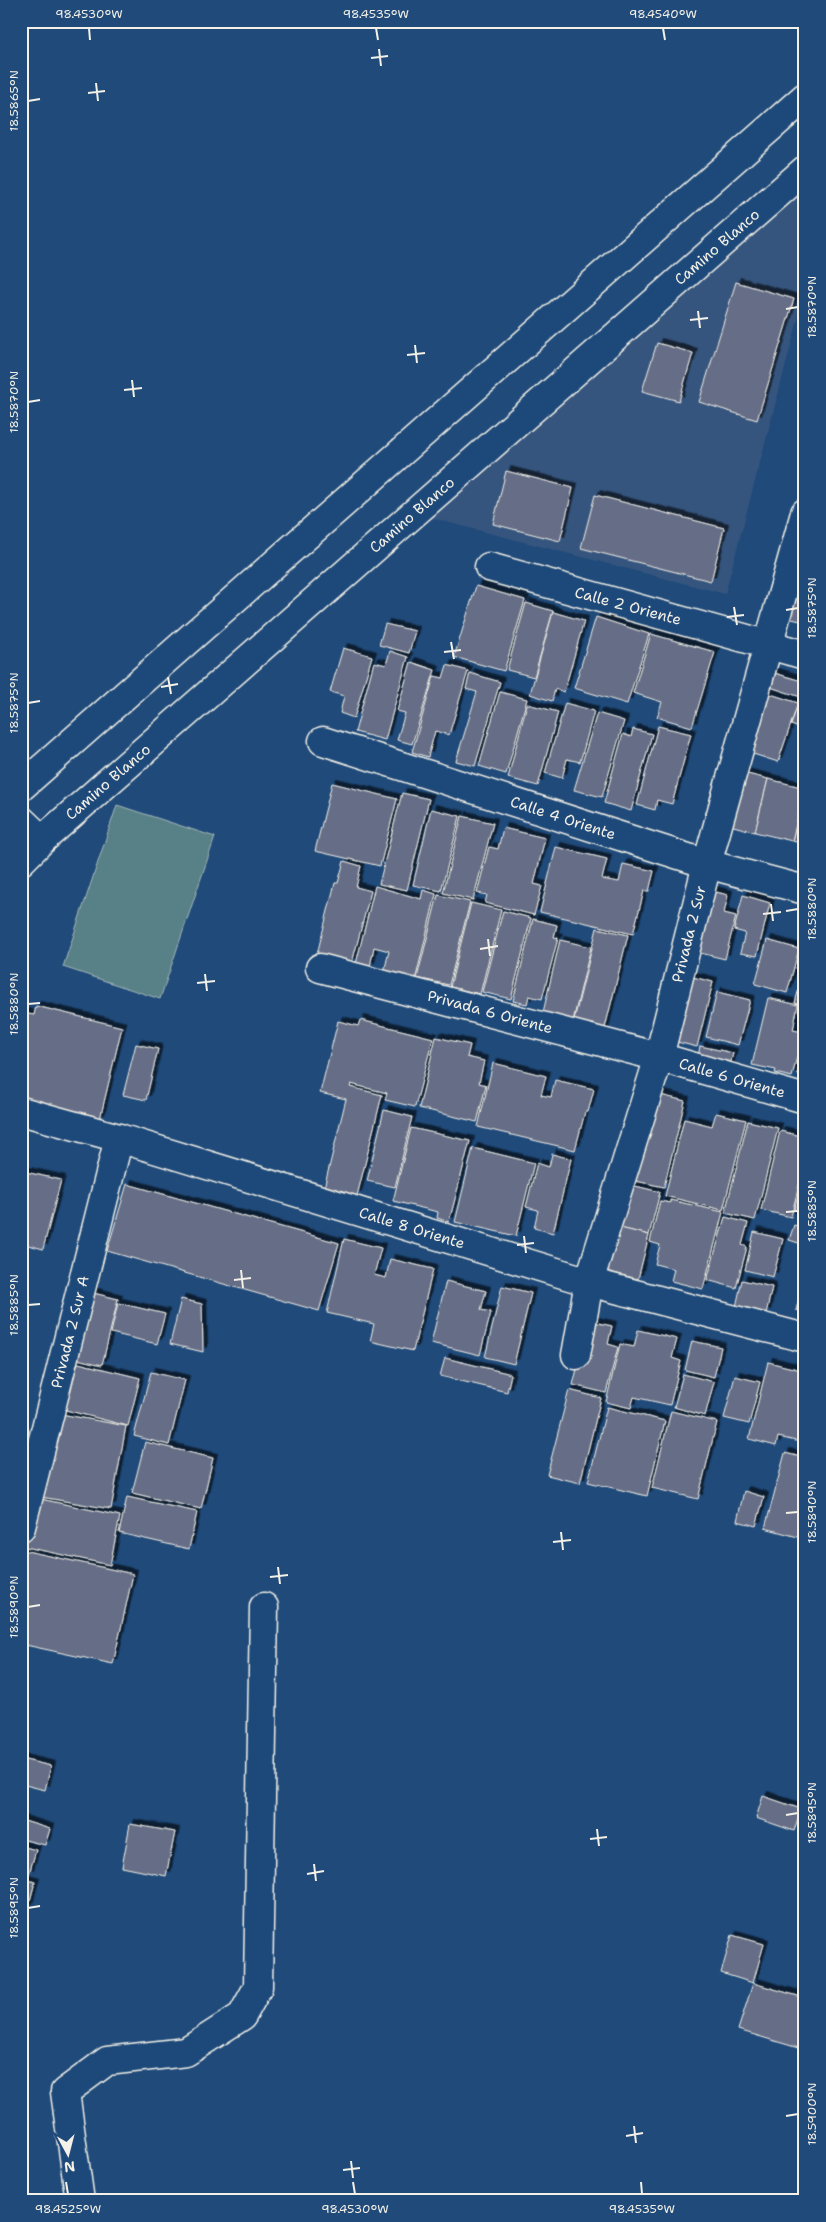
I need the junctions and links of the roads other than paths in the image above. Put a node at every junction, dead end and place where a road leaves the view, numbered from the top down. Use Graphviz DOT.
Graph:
graph roads {
  1 [pos="803,98"];
  2 [pos="805,170"];
  3 [pos="805,513"];
  4 [pos="489,567"];
  5 [pos="767,644"];
  6 [pos="805,655"];
  7 [pos="323,741"];
  8 [pos="21,787"];
  9 [pos="21,820"];
  10 [pos="42,840"];
  11 [pos="21,861"];
  12 [pos="707,864"];
  13 [pos="805,890"];
  14 [pos="320,968"];
  15 [pos="659,1057"];
  16 [pos="805,1098"];
  17 [pos="21,1111"];
  18 [pos="119,1138"];
  19 [pos="589,1282"];
  20 [pos="805,1338"];
  21 [pos="576,1355"];
  22 [pos="21,1527"];
  23 [pos="264,1607"];
  24 [pos="80,2201"];
  1 -- 8 [label="street"];
  2 -- 10 [label="street, Camino Blanco"];
  3 -- 5 [label="street, Privada 2 Sur"];
  4 -- 5 [label="street, Calle 2 Oriente"];
  5 -- 6 [label="street, Calle 2 Oriente"];
  5 -- 12 [label="street, Privada 2 Sur"];
  7 -- 12 [label="street, Calle 4 Oriente"];
  9 -- 10 [label="street"];
  10 -- 11 [label="street, Camino Blanco"];
  12 -- 13 [label="street, Calle 4 Oriente"];
  12 -- 15 [label="street, Privada 2 Sur"];
  14 -- 15 [label="street, Privada 6 Oriente"];
  15 -- 16 [label="street, Calle 6 Oriente"];
  15 -- 19 [label="street, Privada 2 Sur"];
  17 -- 18 [label="street, Calle 8 Oriente"];
  18 -- 19 [label="street, Calle 8 Oriente"];
  18 -- 22 [label="street, Privada 2 Sur A"];
  19 -- 20 [label="street, Calle 8 Oriente"];
  19 -- 21 [label="street, Privada 2 Sur"];
  23 -- 24 [label="street"];
}
